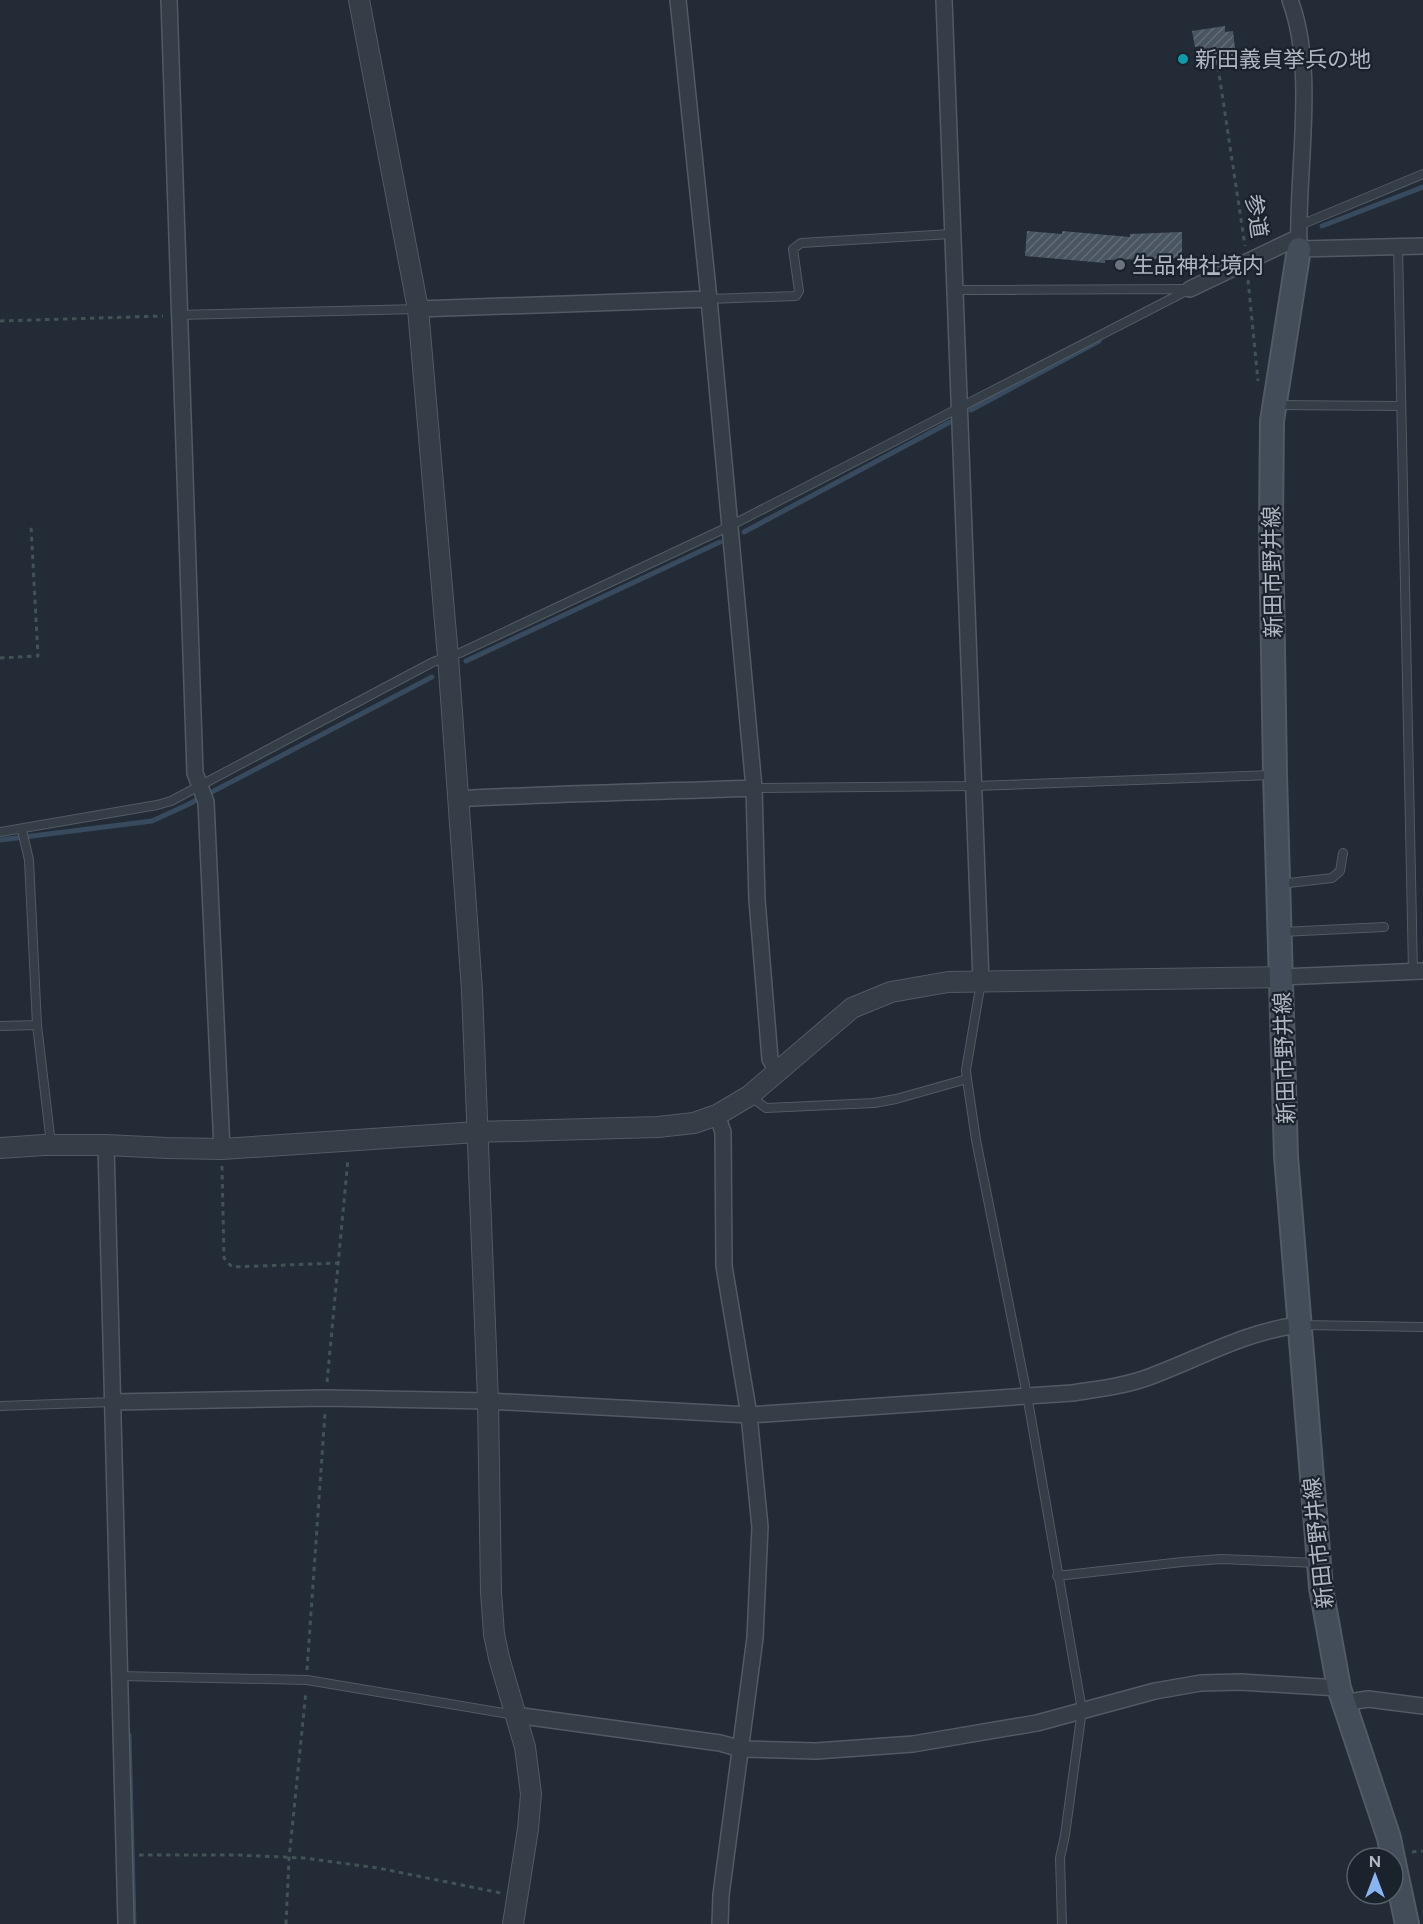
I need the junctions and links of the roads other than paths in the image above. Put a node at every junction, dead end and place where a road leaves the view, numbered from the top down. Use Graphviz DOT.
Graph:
graph roads {
  1 [pos="169,0"];
  2 [pos="359,0"];
  3 [pos="678,0"];
  4 [pos="944,0"];
  5 [pos="1290,0"];
  6 [pos="1423,174"];
  7 [pos="951,234"];
  8 [pos="1299,237"];
  9 [pos="1398,246"];
  10 [pos="1423,246"];
  11 [pos="1190,289"];
  12 [pos="955,290"];
  13 [pos="709,299"];
  14 [pos="418,309"];
  15 [pos="179,315"];
  16 [pos="1275,405"];
  17 [pos="1400,406"];
  18 [pos="960,407"];
  19 [pos="730,526"];
  20 [pos="448,657"];
  21 [pos="1275,775"];
  22 [pos="975,786"];
  23 [pos="199,787"];
  24 [pos="754,788"];
  25 [pos="457,799"];
  26 [pos="22,830"];
  27 [pos="0,832"];
  28 [pos="1343,853"];
  29 [pos="1279,884"];
  30 [pos="1384,927"];
  31 [pos="1280,932"];
  32 [pos="1418,971"];
  33 [pos="1281,977"];
  34 [pos="981,981"];
  35 [pos="37,1025"];
  36 [pos="0,1026"];
  37 [pos="778,1073"];
  38 [pos="967,1079"];
  39 [pos="749,1096"];
  40 [pos="717,1116"];
  41 [pos="477,1132"];
  42 [pos="51,1145"];
  43 [pos="106,1145"];
  44 [pos="0,1148"];
  45 [pos="222,1149"];
  46 [pos="1299,1325"];
  47 [pos="1423,1327"];
  48 [pos="1027,1395"];
  49 [pos="488,1401"];
  50 [pos="113,1402"];
  51 [pos="0,1406"];
  52 [pos="749,1415"];
  53 [pos="1318,1563"];
  54 [pos="1057,1576"];
  55 [pos="120,1677"];
  56 [pos="1341,1695"];
  57 [pos="1423,1706"];
  58 [pos="1082,1710"];
  59 [pos="515,1715"];
  60 [pos="741,1749"];
  61 [pos="1391,1846"];
  62 [pos="1403,1906"];
  63 [pos="126,1924"];
  64 [pos="513,1924"];
  65 [pos="720,1924"];
  66 [pos="1062,1924"];
  67 [pos="1407,1924"];
  1 -- 15 [label="street"];
  2 -- 14 [label="street"];
  3 -- 13 [label="street"];
  4 -- 7 [label="street"];
  5 -- 8 [label="street"];
  6 -- 8 [label="lane"];
  7 -- 12 [label="street"];
  7 -- 13 [label="lane"];
  8 -- 9 [label="street"];
  8 -- 11 [label="street"];
  8 -- 16 [label="main road, 新田市野井線"];
  9 -- 10 [label="street"];
  9 -- 17 [label="lane"];
  11 -- 12 [label="lane"];
  11 -- 18 [label="lane"];
  12 -- 18 [label="street"];
  13 -- 14 [label="street"];
  13 -- 19 [label="street"];
  14 -- 15 [label="lane"];
  14 -- 20 [label="street"];
  15 -- 23 [label="street"];
  16 -- 17 [label="lane"];
  16 -- 21 [label="main road, 新田市野井線"];
  17 -- 32 [label="lane"];
  18 -- 19 [label="lane"];
  18 -- 22 [label="street"];
  19 -- 20 [label="lane"];
  19 -- 24 [label="street"];
  20 -- 23 [label="lane"];
  20 -- 25 [label="street"];
  21 -- 22 [label="lane"];
  21 -- 29 [label="main road, 新田市野井線"];
  22 -- 24 [label="lane"];
  22 -- 34 [label="street"];
  23 -- 26 [label="lane"];
  23 -- 45 [label="street"];
  24 -- 25 [label="street"];
  24 -- 37 [label="street"];
  25 -- 41 [label="street"];
  26 -- 27 [label="lane"];
  26 -- 35 [label="lane"];
  28 -- 29 [label="lane"];
  29 -- 31 [label="main road, 新田市野井線"];
  30 -- 31 [label="lane"];
  31 -- 33 [label="main road, 新田市野井線"];
  32 -- 33 [label="street"];
  33 -- 34 [label="street"];
  33 -- 46 [label="main road, 新田市野井線"];
  34 -- 37 [label="street"];
  34 -- 38 [label="lane"];
  35 -- 36 [label="lane"];
  35 -- 42 [label="lane"];
  37 -- 39 [label="street"];
  38 -- 39 [label="lane"];
  38 -- 48 [label="lane"];
  39 -- 40 [label="street"];
  40 -- 41 [label="street"];
  40 -- 52 [label="street"];
  41 -- 45 [label="street"];
  41 -- 49 [label="street"];
  42 -- 43 [label="street"];
  42 -- 44 [label="street"];
  43 -- 45 [label="street"];
  43 -- 50 [label="street"];
  46 -- 47 [label="lane"];
  46 -- 48 [label="street"];
  46 -- 53 [label="main road, 新田市野井線"];
  48 -- 52 [label="street"];
  48 -- 54 [label="lane"];
  49 -- 50 [label="street"];
  49 -- 52 [label="street"];
  49 -- 59 [label="street"];
  50 -- 51 [label="lane"];
  50 -- 55 [label="street"];
  52 -- 60 [label="street"];
  53 -- 54 [label="lane"];
  53 -- 56 [label="main road, 新田市野井線"];
  54 -- 58 [label="lane"];
  55 -- 59 [label="lane"];
  55 -- 63 [label="street"];
  56 -- 57 [label="street"];
  56 -- 58 [label="street"];
  56 -- 61 [label="main road, 新田市野井線"];
  58 -- 60 [label="street"];
  58 -- 66 [label="lane"];
  59 -- 60 [label="street"];
  59 -- 64 [label="street"];
  60 -- 65 [label="street"];
  62 -- 67 [label="main road, 新田市野井線"];
}
